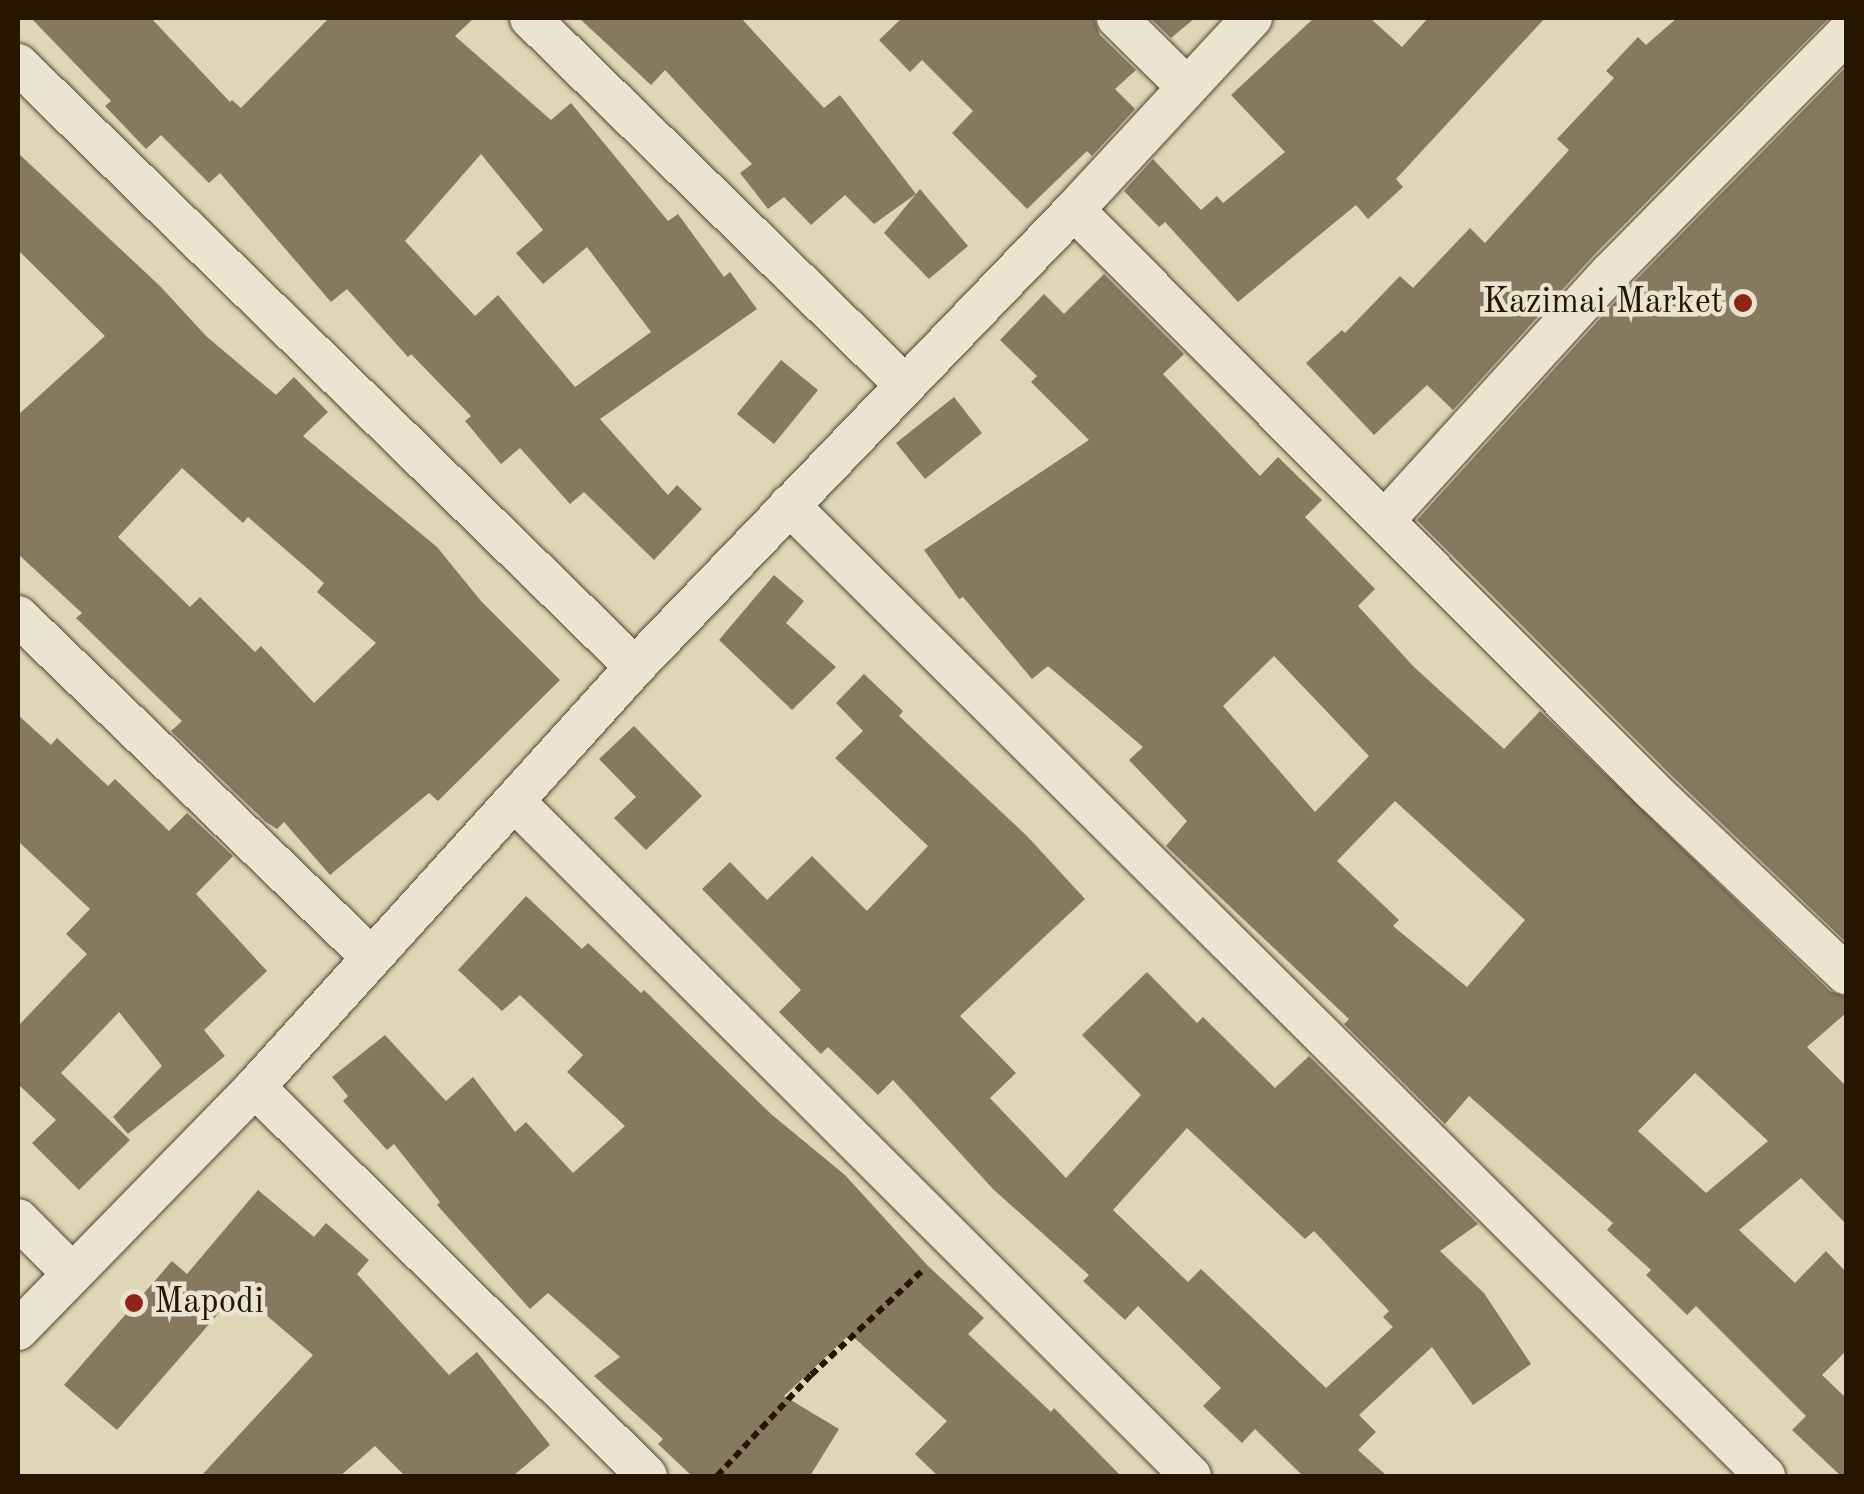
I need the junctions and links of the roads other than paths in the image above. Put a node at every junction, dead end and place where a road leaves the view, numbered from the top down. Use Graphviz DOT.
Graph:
graph roads {
  1 [pos="530,18"];
  2 [pos="1117,18"];
  3 [pos="1252,18"];
  4 [pos="1846,34"];
  5 [pos="18,64"];
  6 [pos="1186,86"];
  7 [pos="1074,210"];
  8 [pos="905,385"];
  9 [pos="789,505"];
  10 [pos="1384,521"];
  11 [pos="18,616"];
  12 [pos="635,666"];
  13 [pos="516,804"];
  14 [pos="370,956"];
  15 [pos="1846,974"];
  16 [pos="255,1087"];
  17 [pos="18,1219"];
  18 [pos="72,1272"];
  19 [pos="18,1330"];
  20 [pos="647,1476"];
  21 [pos="1190,1476"];
  22 [pos="1764,1476"];
  1 -- 8 [label="street"];
  2 -- 6 [label="street"];
  3 -- 6 [label="street"];
  4 -- 10 [label="street"];
  5 -- 12 [label="street"];
  6 -- 7 [label="street"];
  7 -- 8 [label="street"];
  7 -- 10 [label="street"];
  8 -- 9 [label="street"];
  9 -- 12 [label="street"];
  9 -- 22 [label="street"];
  10 -- 15 [label="street"];
  11 -- 14 [label="street"];
  12 -- 13 [label="street"];
  13 -- 14 [label="street"];
  13 -- 21 [label="street"];
  14 -- 16 [label="street"];
  16 -- 18 [label="street"];
  16 -- 20 [label="street"];
  17 -- 18 [label="street"];
  18 -- 19 [label="street"];
}
